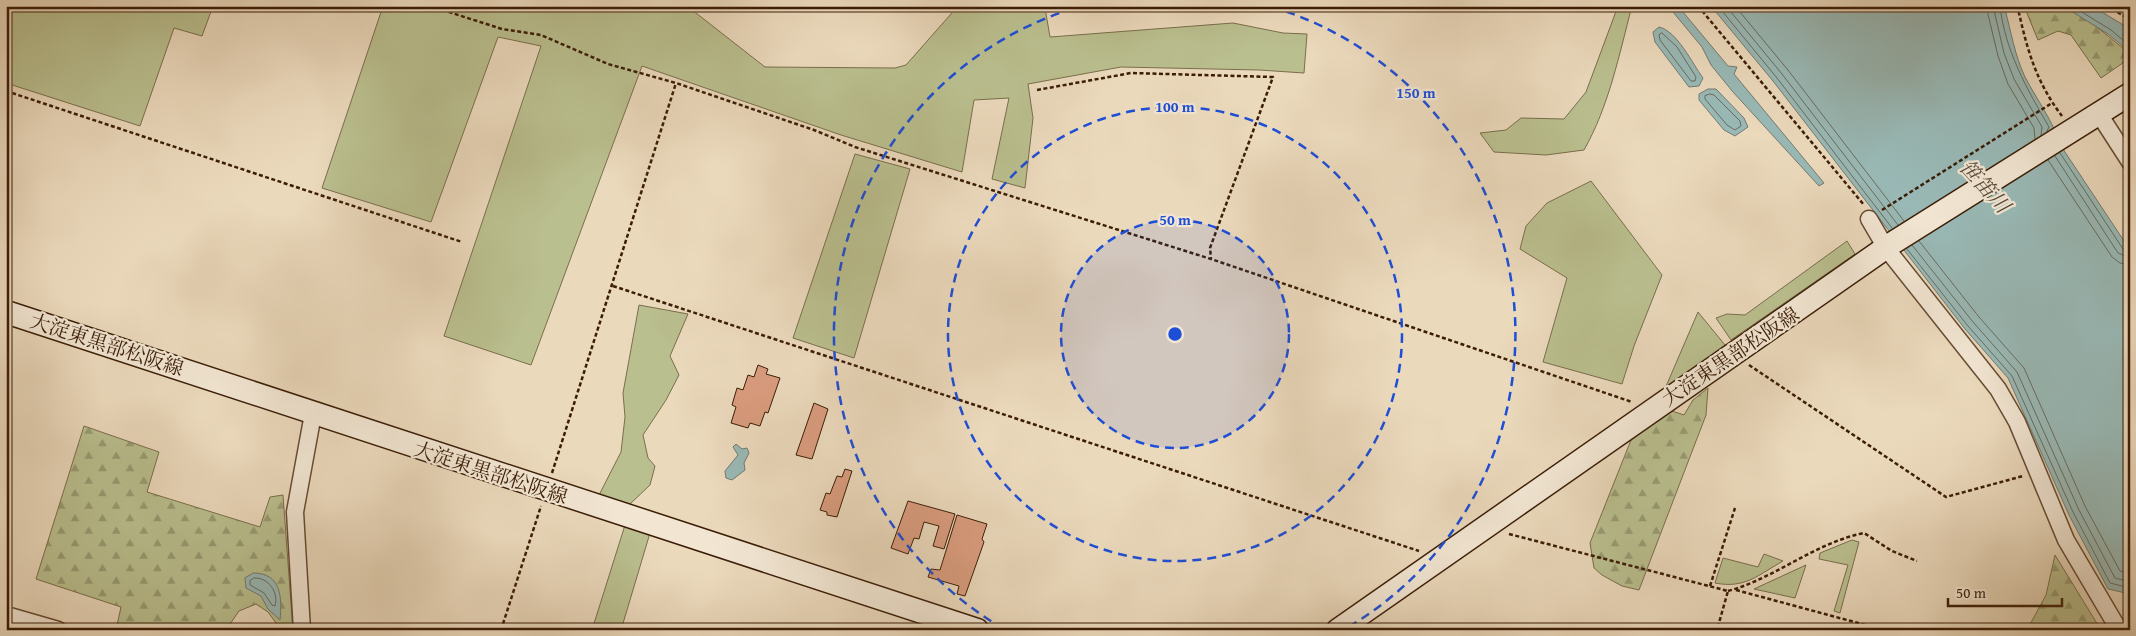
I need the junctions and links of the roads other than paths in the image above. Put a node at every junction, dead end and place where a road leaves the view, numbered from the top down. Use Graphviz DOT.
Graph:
graph roads {
  1 [pos="2130,94"];
  2 [pos="2098,114"];
  3 [pos="2130,162"];
  4 [pos="1873,213"];
  5 [pos="1889,246"];
  6 [pos="6,312"];
  7 [pos="313,414"];
  8 [pos="6,615"];
  9 [pos="58,630"];
  10 [pos="302,630"];
  11 [pos="977,630"];
  12 [pos="1338,630"];
  13 [pos="2119,630"];
  1 -- 2 [label="main road, 大淀東黒部松阪線"];
  2 -- 3 [label="street"];
  2 -- 5 [label="main road, 大淀東黒部松阪線"];
  4 -- 5 [label="street"];
  5 -- 12 [label="main road, 大淀東黒部松阪線"];
  5 -- 13 [label="street"];
  6 -- 7 [label="main road, 大淀東黒部松阪線"];
  7 -- 10 [label="street"];
  7 -- 11 [label="main road, 大淀東黒部松阪線"];
  8 -- 9 [label="street"];
}
